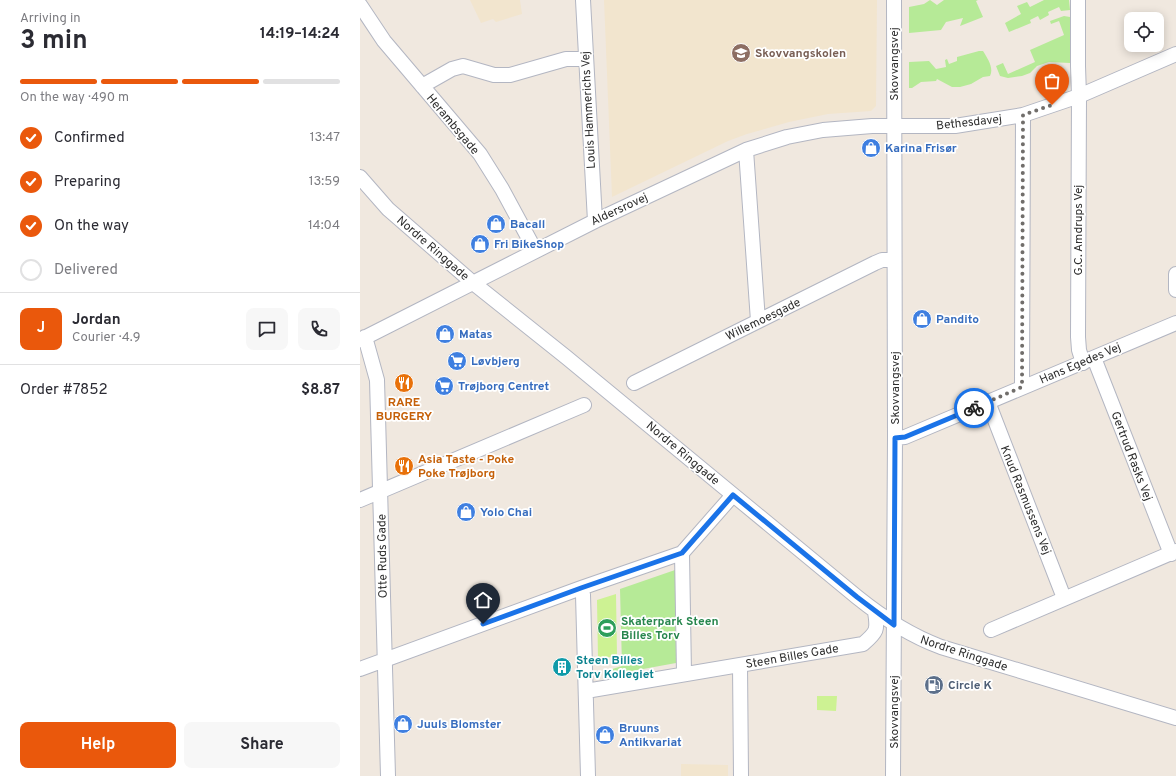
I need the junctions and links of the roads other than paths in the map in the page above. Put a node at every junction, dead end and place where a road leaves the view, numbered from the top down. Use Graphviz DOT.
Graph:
graph roads {
  1 [pos="583,0"];
  2 [pos="894,0"];
  3 [pos="1078,0"];
  4 [pos="360,5"];
  5 [pos="1176,54"];
  6 [pos="585,59"];
  7 [pos="422,86"];
  8 [pos="1079,96"];
  9 [pos="1023,115"];
  10 [pos="894,126"];
  11 [pos="746,150"];
  12 [pos="360,177"];
  13 [pos="594,221"];
  14 [pos="535,250"];
  15 [pos="894,260"];
  16 [pos="1176,274"];
  17 [pos="472,282"];
  18 [pos="1176,290"];
  19 [pos="758,321"];
  20 [pos="1176,323"];
  21 [pos="363,339"];
  22 [pos="1089,360"];
  23 [pos="634,383"];
  24 [pos="1022,387"];
  25 [pos="988,402"];
  26 [pos="584,405"];
  27 [pos="895,438"];
  28 [pos="381,492"];
  29 [pos="733,495"];
  30 [pos="360,500"];
  31 [pos="1173,552"];
  32 [pos="682,553"];
  33 [pos="581,588"];
  34 [pos="1064,598"];
  35 [pos="875,612"];
  36 [pos="894,625"];
  37 [pos="991,630"];
  38 [pos="385,660"];
  39 [pos="740,665"];
  40 [pos="360,669"];
  41 [pos="684,674"];
  42 [pos="586,691"];
  43 [pos="1176,718"];
  44 [pos="388,776"];
  45 [pos="588,776"];
  46 [pos="741,776"];
  47 [pos="893,776"];
  1 -- 6 [label="street, Louis Hammerichs Vej"];
  2 -- 10 [label="street, Skovvangsvej"];
  3 -- 8 [label="street, G.C. Amdrups Vej"];
  4 -- 7 [label="street, Herambsgade"];
  5 -- 8 [label="street, Bethesdavej"];
  6 -- 7 [label="street"];
  6 -- 13 [label="street, Louis Hammerichs Vej"];
  7 -- 14 [label="street, Herambsgade"];
  8 -- 9 [label="street, Bethesdavej"];
  8 -- 22 [label="street, G.C. Amdrups Vej"];
  9 -- 10 [label="street, Bethesdavej"];
  9 -- 24 [label="street"];
  10 -- 11 [label="street, Aldersrovej"];
  10 -- 15 [label="street, Skovvangsvej"];
  11 -- 13 [label="street, Aldersrovej"];
  11 -- 19 [label="street"];
  12 -- 17 [label="street, Nordre Ringgade"];
  13 -- 14 [label="street, Aldersrovej"];
  14 -- 17 [label="street, Aldersrovej"];
  15 -- 19 [label="street, Willemoesgade"];
  15 -- 27 [label="street, Skovvangsvej"];
  16 -- 18 [label="street"];
  17 -- 21 [label="street, Aldersrovej"];
  17 -- 29 [label="street, Nordre Ringgade"];
  19 -- 23 [label="street, Willemoesgade"];
  20 -- 22 [label="street, Hans Egedes Vej"];
  21 -- 28 [label="street, Otte Ruds Gade"];
  22 -- 24 [label="street, Hans Egedes Vej"];
  22 -- 31 [label="street, Gertrud Rasks Vej"];
  24 -- 25 [label="street, Hans Egedes Vej"];
  25 -- 27 [label="street, Hans Egedes Vej"];
  25 -- 34 [label="street, Knud Rasmussens Vej"];
  26 -- 28 [label="street"];
  27 -- 36 [label="street, Skovvangsvej"];
  28 -- 30 [label="street"];
  28 -- 38 [label="street, Otte Ruds Gade"];
  29 -- 32 [label="street"];
  29 -- 35 [label="street, Nordre Ringgade"];
  31 -- 34 [label="street"];
  32 -- 33 [label="street"];
  32 -- 41 [label="street"];
  33 -- 38 [label="street"];
  33 -- 42 [label="street"];
  34 -- 37 [label="street"];
  35 -- 36 [label="street, Nordre Ringgade"];
  35 -- 39 [label="street, Steen Billes Gade"];
  36 -- 43 [label="street, Nordre Ringgade"];
  36 -- 47 [label="street, Skovvangsvej"];
  38 -- 40 [label="street"];
  38 -- 44 [label="street, Otte Ruds Gade"];
  39 -- 41 [label="street, Steen Billes Gade"];
  39 -- 46 [label="street"];
  41 -- 42 [label="street, Steen Billes Gade"];
  42 -- 45 [label="street"];
}
